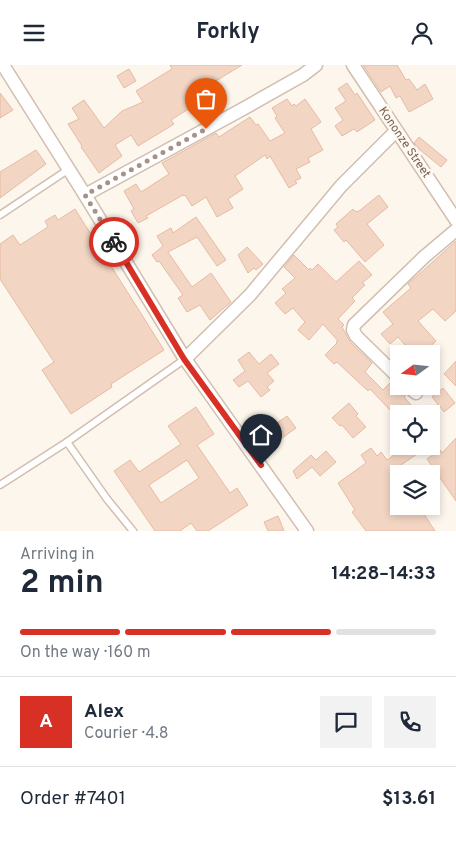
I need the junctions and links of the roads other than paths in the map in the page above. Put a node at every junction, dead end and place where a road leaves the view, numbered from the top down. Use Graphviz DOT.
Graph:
graph roads {
  1 [pos="3,65"];
  2 [pos="316,65"];
  3 [pos="353,65"];
  4 [pos="396,131"];
  5 [pos="69,169"];
  6 [pos="85,195"];
  7 [pos="0,215"];
  8 [pos="456,220"];
  9 [pos="456,230"];
  10 [pos="184,359"];
  11 [pos="390,369"];
  12 [pos="67,442"];
  13 [pos="0,485"];
  14 [pos="133,531"];
  15 [pos="307,531"];
  1 -- 5 [label="street"];
  2 -- 6 [label="street"];
  3 -- 4 [label="street, Kononze Street"];
  4 -- 8 [label="street, Kononze Street"];
  4 -- 10 [label="street"];
  5 -- 6 [label="street"];
  5 -- 7 [label="lane"];
  6 -- 10 [label="street"];
  9 -- 11 [label="street"];
  10 -- 12 [label="lane"];
  10 -- 15 [label="street"];
  12 -- 13 [label="lane"];
  12 -- 14 [label="lane"];
}
